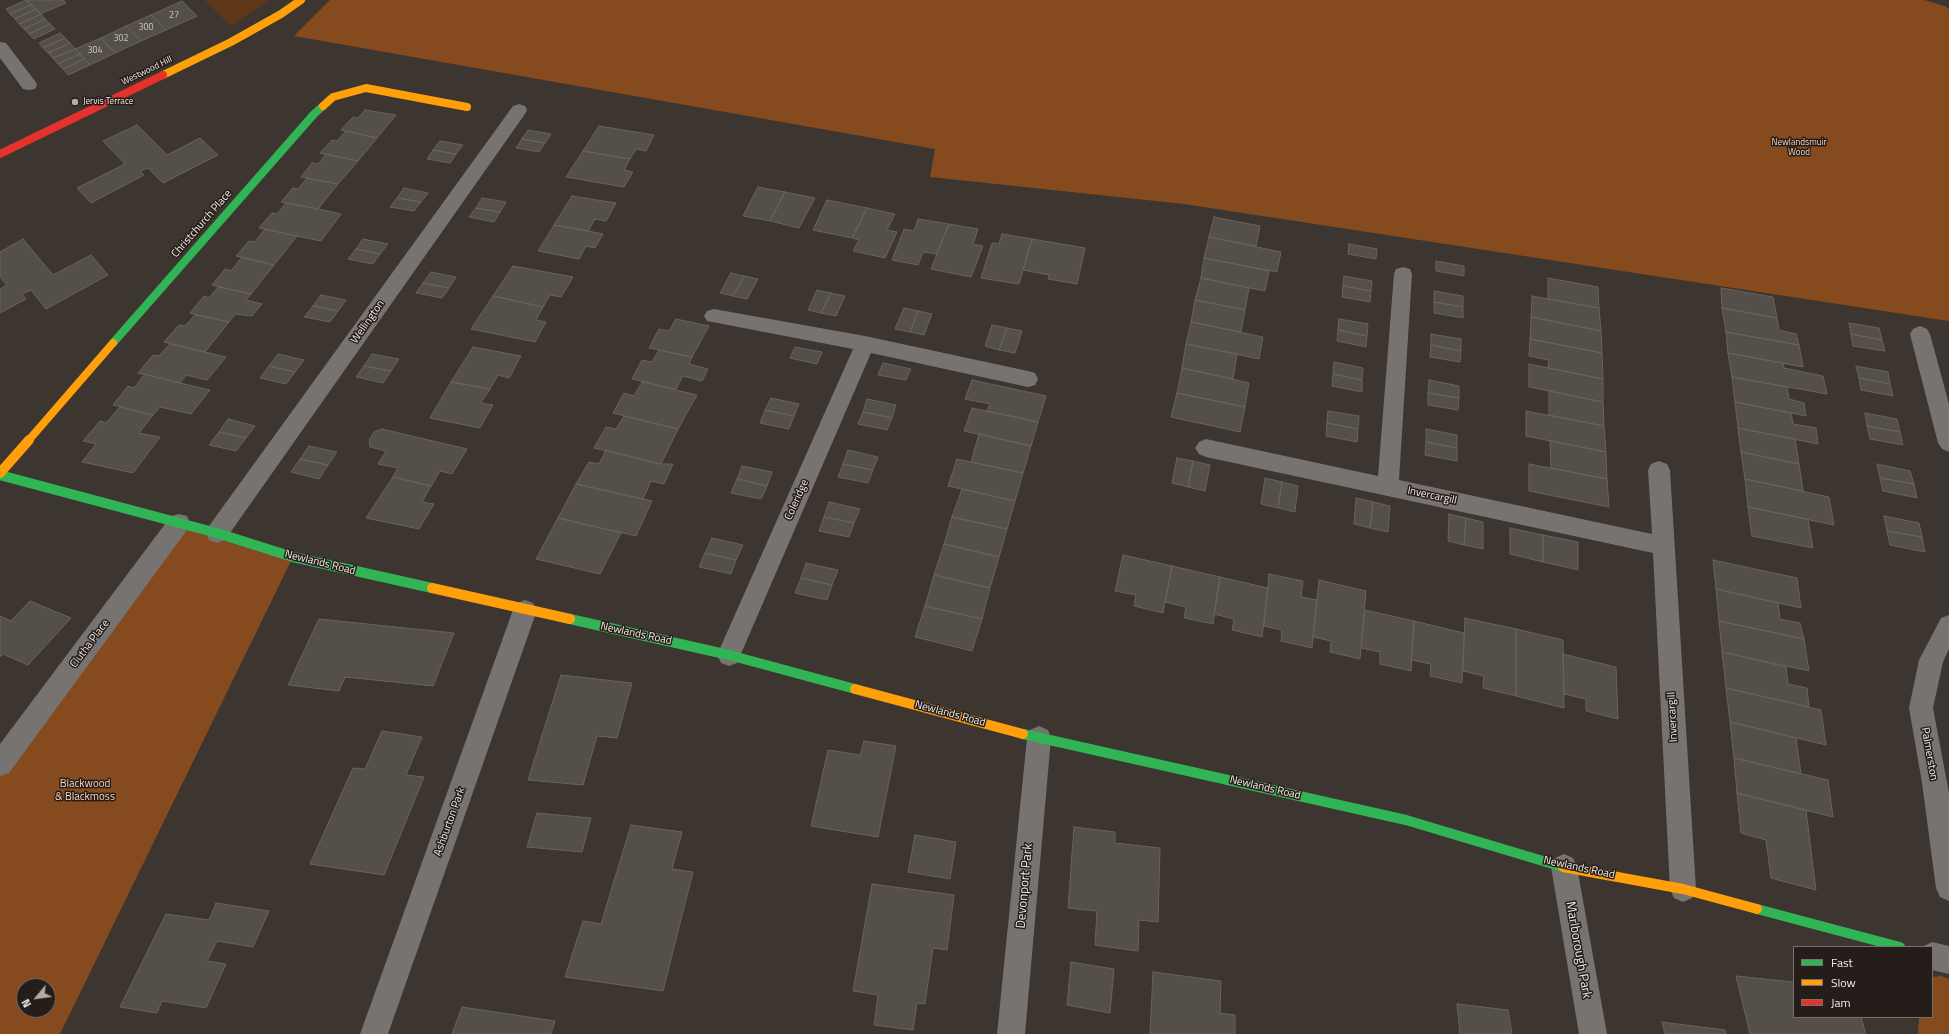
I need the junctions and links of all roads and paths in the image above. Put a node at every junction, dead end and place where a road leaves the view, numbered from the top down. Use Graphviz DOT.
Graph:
graph roads {
  1 [pos="301,0"];
  2 [pos="0,47"];
  3 [pos="29,85"];
  4 [pos="467,107"];
  5 [pos="518,110"];
  6 [pos="0,154"];
  7 [pos="1403,274"];
  8 [pos="714,316"];
  9 [pos="1920,334"];
  10 [pos="864,344"];
  11 [pos="1028,379"];
  12 [pos="1949,443"];
  13 [pos="1206,448"];
  14 [pos="1659,470"];
  15 [pos="0,474"];
  16 [pos="1388,487"];
  17 [pos="179,523"];
  18 [pos="217,534"];
  19 [pos="1663,546"];
  20 [pos="525,610"];
  21 [pos="1949,626"];
  22 [pos="729,655"];
  23 [pos="1038,738"];
  24 [pos="0,764"];
  25 [pos="1564,867"];
  26 [pos="1949,888"];
  27 [pos="1683,889"];
  28 [pos="1896,946"];
  29 [pos="1933,956"];
  30 [pos="1949,960"];
  31 [pos="374,1034"];
  32 [pos="1011,1034"];
  33 [pos="1593,1034"];
  1 -- 6 [label="street, Westwood Hill"];
  2 -- 3 [label="street"];
  4 -- 15 [label="street, Christchurch Place"];
  5 -- 18 [label="street, Wellington"];
  7 -- 16 [label="street"];
  8 -- 10 [label="street"];
  9 -- 12 [label="street"];
  10 -- 11 [label="street"];
  10 -- 22 [label="street, Coleridge"];
  13 -- 16 [label="street, Invercargill"];
  14 -- 19 [label="street, Invercargill"];
  15 -- 17 [label="street, Newlands Road"];
  16 -- 19 [label="street, Invercargill"];
  17 -- 18 [label="street, Newlands Road"];
  17 -- 24 [label="street, Clutha Place"];
  18 -- 20 [label="street, Newlands Road"];
  19 -- 27 [label="street, Invercargill"];
  20 -- 22 [label="street, Newlands Road"];
  20 -- 31 [label="street, Ashburton Park"];
  21 -- 26 [label="street, Palmerston"];
  22 -- 23 [label="street, Newlands Road"];
  23 -- 25 [label="street, Newlands Road"];
  23 -- 32 [label="street, Devonport Park"];
  25 -- 27 [label="street, Newlands Road"];
  25 -- 33 [label="street, Marlborough Park"];
  27 -- 28 [label="street, Newlands Road"];
  29 -- 30 [label="street"];
}
